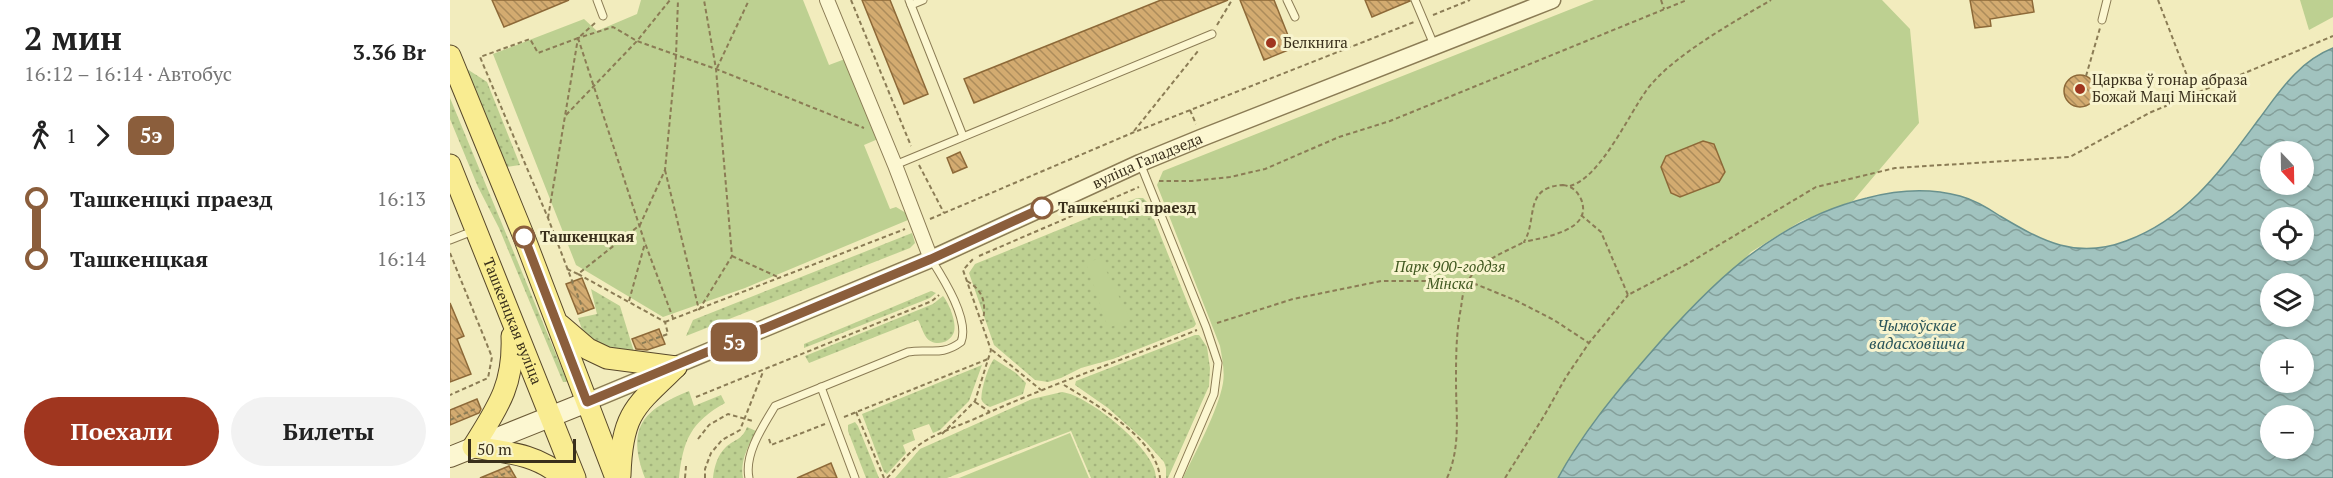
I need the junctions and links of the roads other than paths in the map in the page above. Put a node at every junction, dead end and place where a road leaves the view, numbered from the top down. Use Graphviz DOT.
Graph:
graph roads {
  1 [pos="597,0"];
  2 [pos="827,0"];
  3 [pos="923,0"];
  4 [pos="1287,0"];
  5 [pos="1415,0"];
  6 [pos="1552,0"];
  7 [pos="2107,0"];
  8 [pos="910,3"];
  9 [pos="603,16"];
  10 [pos="1295,17"];
  11 [pos="2102,20"];
  12 [pos="1212,34"];
  13 [pos="1434,47"];
  14 [pos="450,56"];
  15 [pos="963,136"];
  16 [pos="1140,163"];
  17 [pos="450,165"];
  18 [pos="895,165"];
  19 [pos="476,230"];
  20 [pos="450,240"];
  21 [pos="931,259"];
  22 [pos="512,321"];
  23 [pos="557,322"];
  24 [pos="676,366"];
  25 [pos="821,387"];
  26 [pos="587,402"];
  27 [pos="550,418"];
  28 [pos="473,447"];
  29 [pos="450,457"];
  30 [pos="563,478"];
  31 [pos="575,478"];
  32 [pos="618,478"];
  33 [pos="749,478"];
  34 [pos="855,478"];
  35 [pos="1178,478"];
  1 -- 9 [label="lane"];
  2 -- 18 [label="street"];
  3 -- 8 [label="lane"];
  4 -- 10 [label="lane"];
  5 -- 13 [label="lane"];
  6 -- 13 [label="street, вуліца Галадзеда"];
  7 -- 11 [label="lane"];
  8 -- 15 [label="lane"];
  12 -- 15 [label="lane"];
  13 -- 16 [label="street, вуліца Галадзеда"];
  14 -- 23 [label="main road"];
  15 -- 18 [label="lane"];
  16 -- 21 [label="street, вуліца Галадзеда"];
  16 -- 35 [label="lane"];
  17 -- 19 [label="main road, Ташкенцкая вуліца"];
  18 -- 21 [label="street"];
  19 -- 20 [label="lane"];
  19 -- 22 [label="main road, Ташкенцкая вуліца"];
  21 -- 24 [label="street, вуліца Галадзеда"];
  21 -- 25 [label="lane"];
  22 -- 27 [label="main road, Ташкенцкая вуліца"];
  22 -- 28 [label="main road"];
  23 -- 24 [label="main road"];
  23 -- 26 [label="main road"];
  24 -- 26 [label="street, вуліца Галадзеда"];
  24 -- 32 [label="main road"];
  25 -- 33 [label="lane"];
  25 -- 34 [label="lane"];
  26 -- 27 [label="main road, вуліца Галадзеда"];
  26 -- 32 [label="main road"];
  27 -- 28 [label="main road, вуліца Галадзеда"];
  27 -- 31 [label="main road, Ташкенцкая вуліца"];
  28 -- 29 [label="main road, вуліца Галадзеда"];
  28 -- 30 [label="main road"];
}
